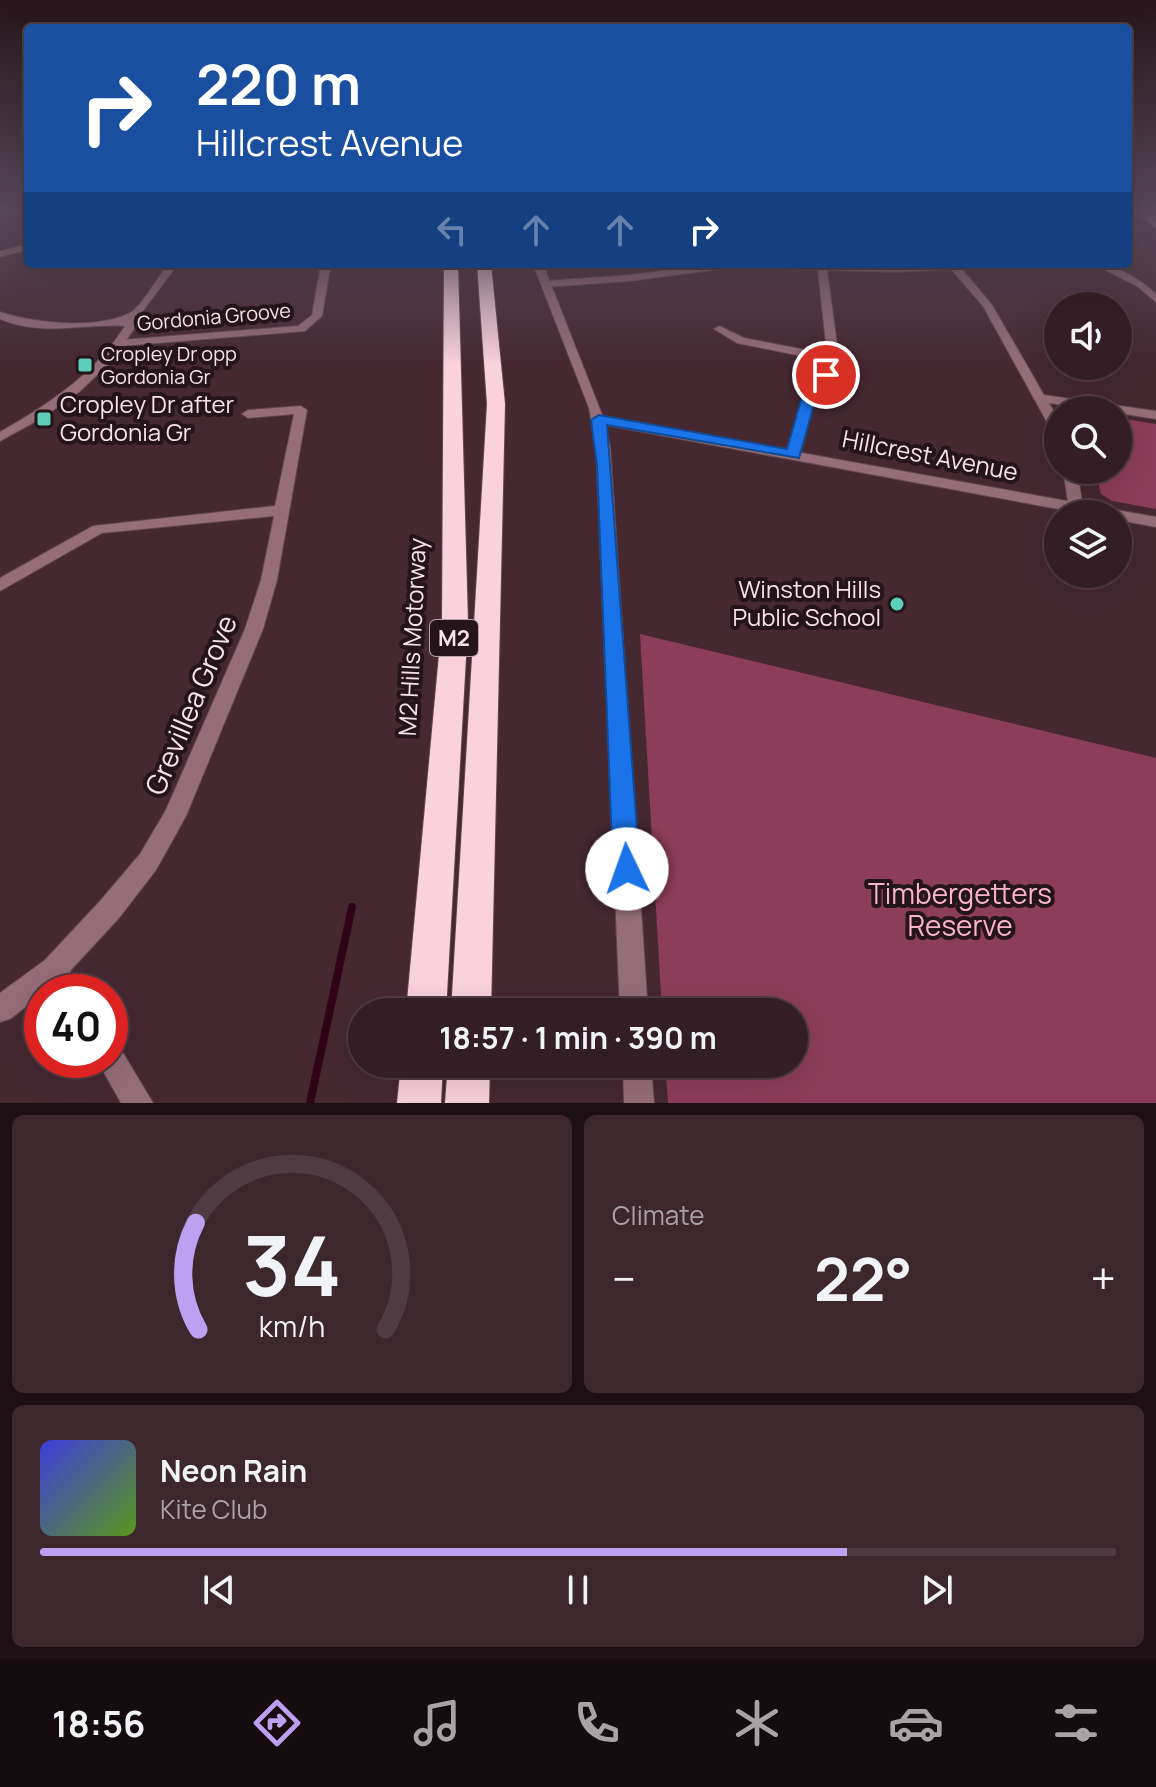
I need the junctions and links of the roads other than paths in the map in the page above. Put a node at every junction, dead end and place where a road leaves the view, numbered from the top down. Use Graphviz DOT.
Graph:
graph roads {
  1 [pos="170,268"];
  2 [pos="325,268"];
  3 [pos="451,268"];
  4 [pos="484,268"];
  5 [pos="540,268"];
  6 [pos="675,268"];
  7 [pos="822,268"];
  8 [pos="956,268"];
  9 [pos="1106,268"];
  10 [pos="546,284"];
  11 [pos="1156,299"];
  12 [pos="0,315"];
  13 [pos="129,319"];
  14 [pos="309,325"];
  15 [pos="323,329"];
  16 [pos="719,329"];
  17 [pos="121,343"];
  18 [pos="833,359"];
  19 [pos="1038,398"];
  20 [pos="1044,408"];
  21 [pos="248,414"];
  22 [pos="1156,415"];
  23 [pos="599,420"];
  24 [pos="0,437"];
  25 [pos="793,455"];
  26 [pos="1044,502"];
  27 [pos="284,510"];
  28 [pos="1132,518"];
  29 [pos="1156,522"];
  30 [pos="0,585"];
  31 [pos="54,969"];
  32 [pos="57,974"];
  33 [pos="427,998"];
  34 [pos="472,998"];
  35 [pos="633,998"];
  36 [pos="0,1009"];
  37 [pos="122,1078"];
  38 [pos="421,1078"];
  39 [pos="468,1078"];
  40 [pos="638,1078"];
  41 [pos="138,1103"];
  42 [pos="419,1103"];
  43 [pos="467,1103"];
  44 [pos="639,1103"];
  1 -- 13 [label="street"];
  2 -- 14 [label="street, Gordonia Groove"];
  3 -- 33 [label="highway, M2 Hills Motorway / M2"];
  4 -- 34 [label="highway, M2"];
  5 -- 10 [label="street"];
  6 -- 10 [label="street"];
  7 -- 18 [label="street"];
  8 -- 19 [label="street"];
  9 -- 11 [label="street"];
  10 -- 23 [label="street"];
  12 -- 13 [label="street"];
  13 -- 17 [label="street"];
  14 -- 15 [label="street, Gordonia Groove"];
  14 -- 17 [label="street, Gordonia Groove"];
  16 -- 18 [label="street"];
  17 -- 24 [label="street"];
  18 -- 25 [label="street"];
  19 -- 20 [label="street"];
  19 -- 22 [label="street"];
  21 -- 27 [label="street, Grevillea Grove"];
  23 -- 25 [label="street, Hillcrest Avenue"];
  23 -- 35 [label="street"];
  25 -- 26 [label="street, Hillcrest Avenue"];
  27 -- 30 [label="street"];
  27 -- 31 [label="street, Grevillea Grove"];
  28 -- 29 [label="street"];
  31 -- 32 [label="street"];
  31 -- 36 [label="street, Grevillea Grove"];
  37 -- 41 [label="street"];
  38 -- 42 [label="highway"];
  39 -- 43 [label="highway"];
  40 -- 44 [label="street"];
}
